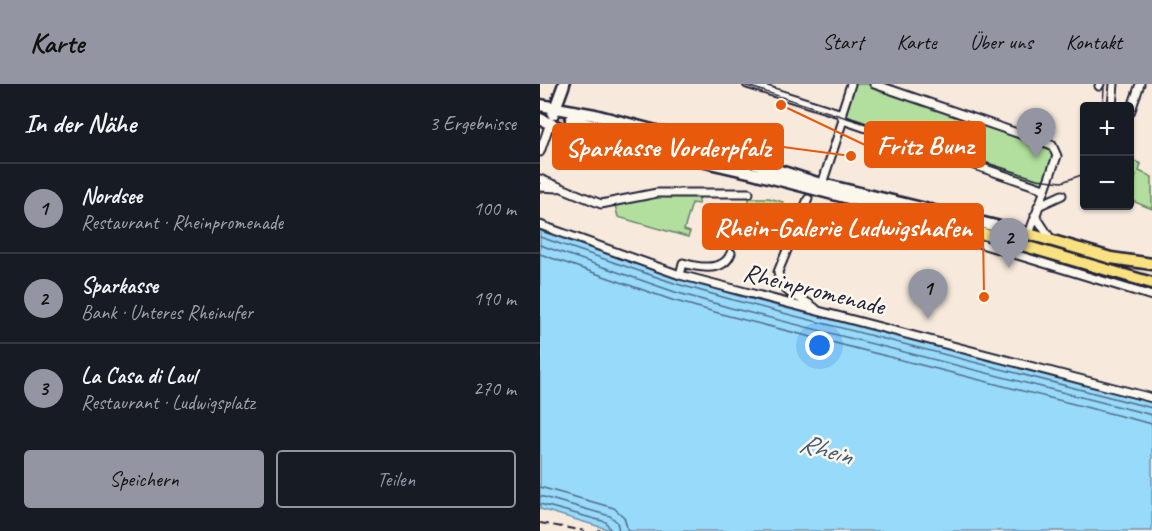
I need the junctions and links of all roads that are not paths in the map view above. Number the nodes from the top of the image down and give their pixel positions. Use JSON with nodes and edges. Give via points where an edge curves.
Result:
{"nodes":[{"id":1,"x":564,"y":84,"type":"edge"},
{"id":2,"x":747,"y":84,"type":"edge"},
{"id":3,"x":851,"y":84,"type":"edge"},
{"id":4,"x":874,"y":84,"type":"edge"},
{"id":5,"x":1114,"y":84,"type":"edge"},
{"id":6,"x":1140,"y":84,"type":"edge"},
{"id":7,"x":1112,"y":102,"type":"edge"},
{"id":8,"x":1134,"y":102,"type":"edge"},
{"id":9,"x":540,"y":105,"type":"edge"},
{"id":10,"x":555,"y":108,"type":"junction"},
{"id":11,"x":843,"y":117,"type":"junction"},
{"id":12,"x":571,"y":120,"type":"tunnel mouth"},
{"id":13,"x":545,"y":121,"type":"edge"},
{"id":14,"x":540,"y":152,"type":"edge"},
{"id":15,"x":754,"y":169,"type":"junction"},
{"id":16,"x":540,"y":179,"type":"edge"},
{"id":17,"x":540,"y":187,"type":"edge"},
{"id":18,"x":557,"y":188,"type":"junction"},
{"id":19,"x":820,"y":188,"type":"junction"},
{"id":20,"x":1044,"y":189,"type":"junction"},
{"id":21,"x":749,"y":193,"type":"dead end"},
{"id":22,"x":1062,"y":195,"type":"dead end"},
{"id":23,"x":808,"y":199,"type":"dead end"},
{"id":24,"x":1038,"y":206,"type":"junction"},
{"id":25,"x":1035,"y":216,"type":"junction"},
{"id":26,"x":540,"y":225,"type":"edge"},
{"id":27,"x":963,"y":228,"type":"junction"},
{"id":28,"x":1029,"y":234,"type":"junction"},
{"id":29,"x":974,"y":238,"type":"dead end"},
{"id":30,"x":1052,"y":241,"type":"junction"},
{"id":31,"x":732,"y":253,"type":"dead end"},
{"id":32,"x":1152,"y":264,"type":"edge"},
{"id":33,"x":680,"y":275,"type":"junction"},
{"id":34,"x":1152,"y":283,"type":"edge"},
{"id":35,"x":1152,"y":296,"type":"edge"},
{"id":36,"x":819,"y":312,"type":"junction"},
{"id":37,"x":1152,"y":398,"type":"edge"}],
"edges":[{"from":1,"to":10,"type":"main road"},
{"from":2,"to":11,"type":"street"},
{"from":3,"to":11,"type":"street"},
{"from":4,"to":20,"type":"street","via":[[1049,142],[1057,156]]},
{"from":5,"to":7,"type":"street"},
{"from":6,"to":8,"type":"street"},
{"from":9,"to":10,"type":"main road"},
{"from":10,"to":13,"type":"main road"},
{"from":10,"to":15,"type":"main road","via":[[656,131]]},
{"from":11,"to":19,"type":"street"},
{"from":11,"to":20,"type":"street"},
{"from":12,"to":15,"type":"main road"},
{"from":13,"to":14,"type":"street"},
{"from":13,"to":15,"type":"main road","via":[[583,134]]},
{"from":15,"to":19,"type":"main road"},
{"from":16,"to":18,"type":"street"},
{"from":17,"to":18,"type":"street"},
{"from":18,"to":21,"type":"street","via":[[601,204],[657,193]]},
{"from":19,"to":27,"type":"main road"},
{"from":19,"to":28,"type":"main road"},
{"from":20,"to":24,"type":"street"},
{"from":22,"to":24,"type":"street"},
{"from":23,"to":36,"type":"street","via":[[778,272],[788,293]]},
{"from":24,"to":25,"type":"street"},
{"from":25,"to":28,"type":"street"},
{"from":25,"to":30,"type":"street"},
{"from":26,"to":33,"type":"street","name":"Rheinpromenade"},
{"from":27,"to":28,"type":"street","via":[[972,225],[1019,237]]},
{"from":27,"to":34,"type":"main road"},
{"from":28,"to":30,"type":"main road"},
{"from":29,"to":35,"type":"street","via":[[978,243]]},
{"from":30,"to":32,"type":"main road","via":[[1111,258]]},
{"from":31,"to":33,"type":"street","via":[[714,267],[683,263]]},
{"from":33,"to":36,"type":"street","name":"Rheinpromenade"},
{"from":36,"to":37,"type":"street","name":"Rheinpromenade"}]}
